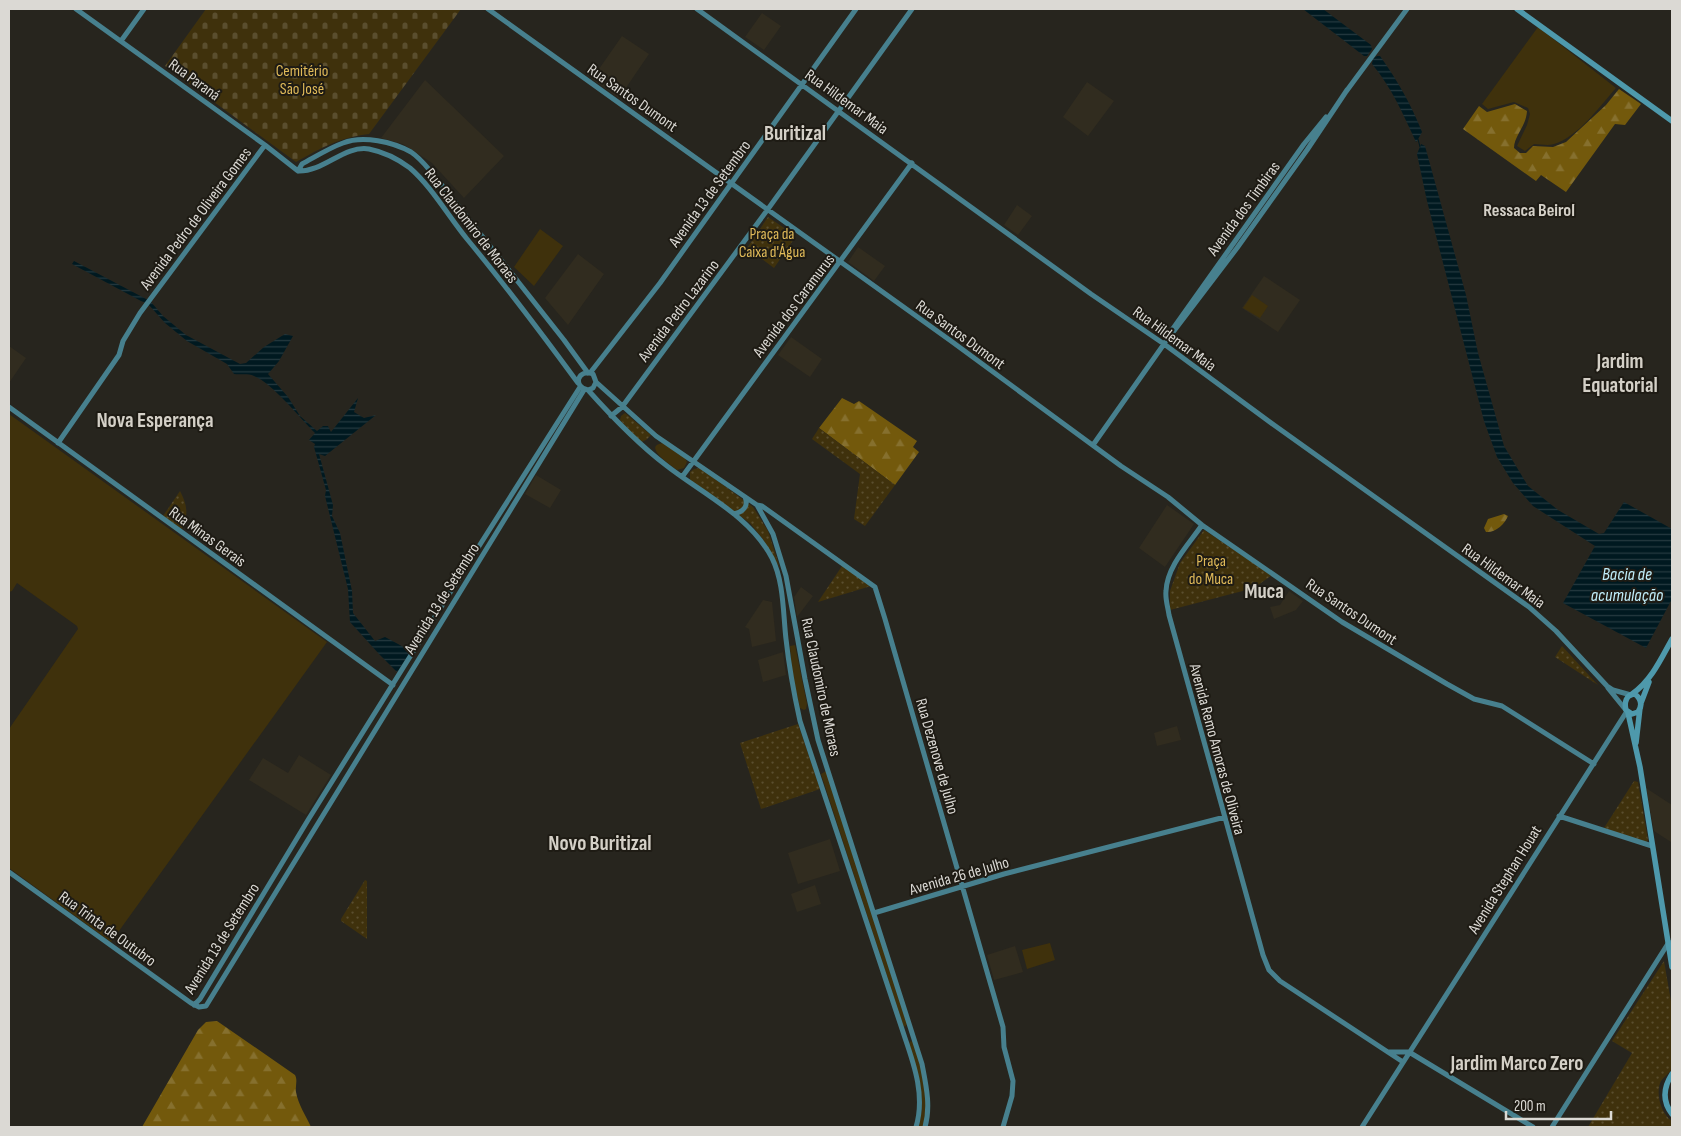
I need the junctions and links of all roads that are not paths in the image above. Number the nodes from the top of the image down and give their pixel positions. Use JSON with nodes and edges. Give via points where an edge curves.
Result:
{"nodes":[{"id":1,"x":76,"y":9,"type":"edge"},
{"id":2,"x":144,"y":9,"type":"edge"},
{"id":3,"x":488,"y":9,"type":"edge"},
{"id":4,"x":697,"y":9,"type":"edge"},
{"id":5,"x":856,"y":9,"type":"edge"},
{"id":6,"x":912,"y":9,"type":"edge"},
{"id":7,"x":1407,"y":9,"type":"edge"},
{"id":8,"x":1518,"y":9,"type":"edge"},
{"id":9,"x":121,"y":41,"type":"junction"},
{"id":10,"x":802,"y":84,"type":"junction"},
{"id":11,"x":838,"y":110,"type":"junction"},
{"id":12,"x":1672,"y":121,"type":"edge"},
{"id":13,"x":373,"y":140,"type":"junction"},
{"id":14,"x":265,"y":144,"type":"junction"},
{"id":15,"x":368,"y":149,"type":"junction"},
{"id":16,"x":912,"y":163,"type":"junction"},
{"id":17,"x":298,"y":171,"type":"junction"},
{"id":18,"x":731,"y":183,"type":"junction"},
{"id":19,"x":768,"y":210,"type":"junction"},
{"id":20,"x":840,"y":262,"type":"junction"},
{"id":21,"x":1164,"y":344,"type":"junction"},
{"id":22,"x":589,"y":373,"type":"junction"},
{"id":23,"x":596,"y":382,"type":"junction"},
{"id":24,"x":583,"y":388,"type":"junction"},
{"id":25,"x":622,"y":406,"type":"junction"},
{"id":26,"x":9,"y":407,"type":"edge"},
{"id":27,"x":611,"y":416,"type":"junction"},
{"id":28,"x":58,"y":443,"type":"junction"},
{"id":29,"x":1093,"y":445,"type":"junction"},
{"id":30,"x":694,"y":461,"type":"junction"},
{"id":31,"x":682,"y":477,"type":"junction"},
{"id":32,"x":745,"y":496,"type":"junction"},
{"id":33,"x":757,"y":504,"type":"junction"},
{"id":34,"x":734,"y":514,"type":"junction"},
{"id":35,"x":1202,"y":525,"type":"junction"},
{"id":36,"x":1672,"y":639,"type":"edge"},
{"id":37,"x":1651,"y":675,"type":"junction"},
{"id":38,"x":393,"y":685,"type":"junction"},
{"id":39,"x":1607,"y":686,"type":"junction"},
{"id":40,"x":1631,"y":694,"type":"junction"},
{"id":41,"x":1640,"y":706,"type":"junction"},
{"id":42,"x":1626,"y":711,"type":"junction"},
{"id":43,"x":359,"y":740,"type":"junction"},
{"id":44,"x":368,"y":743,"type":"junction"},
{"id":45,"x":1636,"y":748,"type":"junction"},
{"id":46,"x":823,"y":755,"type":"junction"},
{"id":47,"x":812,"y":758,"type":"junction"},
{"id":48,"x":1594,"y":764,"type":"junction"},
{"id":49,"x":826,"y":767,"type":"junction"},
{"id":50,"x":817,"y":771,"type":"junction"},
{"id":51,"x":1559,"y":816,"type":"junction"},
{"id":52,"x":1225,"y":817,"type":"junction"},
{"id":53,"x":1652,"y":846,"type":"junction"},
{"id":54,"x":9,"y":872,"type":"edge"},
{"id":55,"x":962,"y":886,"type":"junction"},
{"id":56,"x":874,"y":913,"type":"junction"},
{"id":57,"x":1668,"y":942,"type":"junction"},
{"id":58,"x":1672,"y":967,"type":"edge"},
{"id":59,"x":200,"y":1000,"type":"junction"},
{"id":60,"x":194,"y":1005,"type":"junction"},
{"id":61,"x":204,"y":1006,"type":"junction"},
{"id":62,"x":913,"y":1036,"type":"junction"},
{"id":63,"x":905,"y":1038,"type":"junction"},
{"id":64,"x":1388,"y":1052,"type":"junction"},
{"id":65,"x":1409,"y":1052,"type":"junction"},
{"id":66,"x":1403,"y":1062,"type":"junction"},
{"id":67,"x":1672,"y":1074,"type":"edge"},
{"id":68,"x":1672,"y":1114,"type":"edge"},
{"id":69,"x":916,"y":1127,"type":"edge"},
{"id":70,"x":925,"y":1127,"type":"edge"},
{"id":71,"x":1003,"y":1127,"type":"edge"},
{"id":72,"x":1362,"y":1127,"type":"edge"},
{"id":73,"x":1533,"y":1127,"type":"edge"},
{"id":74,"x":1552,"y":1127,"type":"edge"}],
"edges":[{"from":1,"to":9,"type":"main road","name":"Rua Paraná"},
{"from":2,"to":9,"type":"main road"},
{"from":3,"to":18,"type":"main road","name":"Rua Santos Dumont"},
{"from":4,"to":10,"type":"main road","name":"Rua Hildemar Maia"},
{"from":5,"to":10,"type":"main road","name":"Avenida 13 de Setembro"},
{"from":6,"to":11,"type":"main road","name":"Avenida Pedro Lazarino"},
{"from":7,"to":21,"type":"main road","name":"Avenida dos Timbiras","via":[[1237,248]]},
{"from":8,"to":12,"type":"main road"},
{"from":9,"to":14,"type":"main road","name":"Rua Paraná"},
{"from":10,"to":11,"type":"main road","name":"Rua Hildemar Maia"},
{"from":10,"to":18,"type":"main road","name":"Avenida 13 de Setembro"},
{"from":11,"to":16,"type":"main road","name":"Rua Hildemar Maia"},
{"from":11,"to":19,"type":"main road","name":"Avenida Pedro Lazarino"},
{"from":13,"to":15,"type":"main road"},
{"from":13,"to":17,"type":"main road","name":"Rua Claudomiro de Moraes","via":[[344,142],[302,164]]},
{"from":13,"to":22,"type":"main road","name":"Rua Claudomiro de Moraes","via":[[410,152],[424,164]]},
{"from":14,"to":17,"type":"main road","name":"Rua Paraná"},
{"from":14,"to":28,"type":"main road","name":"Avenida Pedro de Oliveira Gomes","via":[[146,306],[119,355]]},
{"from":15,"to":17,"type":"main road","via":[[351,151],[309,172]]},
{"from":15,"to":24,"type":"main road","name":"Rua Claudomiro de Moraes","via":[[398,160],[415,173]]},
{"from":16,"to":20,"type":"main road","name":"Avenida dos Caramurus"},
{"from":16,"to":21,"type":"main road","name":"Rua Hildemar Maia"},
{"from":18,"to":19,"type":"main road","name":"Rua Santos Dumont"},
{"from":18,"to":22,"type":"main road","name":"Avenida 13 de Setembro","via":[[660,283]]},
{"from":19,"to":20,"type":"main road","name":"Rua Santos Dumont"},
{"from":19,"to":25,"type":"main road","name":"Avenida Pedro Lazarino"},
{"from":20,"to":29,"type":"main road","name":"Rua Santos Dumont"},
{"from":20,"to":30,"type":"main road","name":"Avenida dos Caramurus"},
{"from":21,"to":29,"type":"main road","name":"Avenida dos Timbiras"},
{"from":21,"to":39,"type":"main road","name":"Rua Hildemar Maia","via":[[1529,607]]},
{"from":22,"to":23,"type":"main road"},
{"from":22,"to":24,"type":"main road","via":[[580,377]]},
{"from":23,"to":24,"type":"main road","via":[[594,388]]},
{"from":23,"to":25,"type":"main road","name":"Rua Claudomiro de Moraes"},
{"from":24,"to":27,"type":"main road","name":"Rua Claudomiro de Moraes"},
{"from":24,"to":38,"type":"main road","name":"Avenida 13 de Setembro"},
{"from":24,"to":44,"type":"main road","name":"Avenida 13 de Setembro"},
{"from":25,"to":27,"type":"main road","name":"Avenida Pedro Lazarino"},
{"from":25,"to":30,"type":"main road","name":"Rua Claudomiro de Moraes","via":[[656,436]]},
{"from":26,"to":28,"type":"main road","name":"Rua Minas Gerais"},
{"from":27,"to":31,"type":"main road","name":"Rua Claudomiro de Moraes","via":[[638,443]]},
{"from":28,"to":38,"type":"main road","name":"Rua Minas Gerais"},
{"from":29,"to":35,"type":"main road","name":"Rua Santos Dumont"},
{"from":30,"to":31,"type":"main road","name":"Avenida dos Caramurus"},
{"from":30,"to":32,"type":"main road","name":"Rua Claudomiro de Moraes"},
{"from":31,"to":34,"type":"main road","name":"Rua Claudomiro de Moraes"},
{"from":32,"to":33,"type":"main road","name":"Rua Claudomiro de Moraes"},
{"from":32,"to":34,"type":"main road","via":[[745,508]]},
{"from":33,"to":46,"type":"main road","name":"Rua Claudomiro de Moraes","via":[[773,534],[786,576],[809,701]]},
{"from":33,"to":55,"type":"main road","name":"Rua Dezenove de Julho","via":[[874,586]]},
{"from":34,"to":47,"type":"main road","name":"Rua Claudomiro de Moraes","via":[[755,532],[776,568],[791,679]]},
{"from":35,"to":48,"type":"main road","name":"Rua Santos Dumont","via":[[1342,622],[1474,698],[1500,705]]},
{"from":35,"to":52,"type":"main road","name":"Avenida Remo Amoras de Oliveira","via":[[1174,566],[1166,592],[1177,649]]},
{"from":36,"to":37,"type":"main road"},
{"from":37,"to":40,"type":"main road","via":[[1642,687]]},
{"from":37,"to":41,"type":"main road"},
{"from":38,"to":43,"type":"main road","name":"Avenida 13 de Setembro"},
{"from":39,"to":40,"type":"main road","name":"Rua Hildemar Maia"},
{"from":39,"to":42,"type":"main road"},
{"from":40,"to":41,"type":"main road","via":[[1638,696]]},
{"from":40,"to":42,"type":"main road","via":[[1626,700]]},
{"from":41,"to":42,"type":"main road","via":[[1636,713]]},
{"from":41,"to":45,"type":"main road"},
{"from":42,"to":45,"type":"main road"},
{"from":42,"to":48,"type":"main road","name":"Avenida Stephan Houat"},
{"from":43,"to":44,"type":"main road","via":[[362,744]]},
{"from":43,"to":59,"type":"main road","name":"Avenida 13 de Setembro"},
{"from":44,"to":61,"type":"main road","name":"Avenida 13 de Setembro"},
{"from":45,"to":53,"type":"main road"},
{"from":46,"to":47,"type":"main road"},
{"from":46,"to":49,"type":"main road","name":"Rua Claudomiro de Moraes"},
{"from":47,"to":50,"type":"main road","name":"Rua Claudomiro de Moraes"},
{"from":48,"to":51,"type":"main road","name":"Avenida Stephan Houat"},
{"from":49,"to":50,"type":"main road"},
{"from":49,"to":56,"type":"main road","name":"Rua Claudomiro de Moraes"},
{"from":50,"to":63,"type":"main road","name":"Rua Claudomiro de Moraes"},
{"from":51,"to":53,"type":"main road"},
{"from":51,"to":65,"type":"main road","name":"Avenida Stephan Houat"},
{"from":52,"to":55,"type":"main road","name":"Avenida 26 de Julho"},
{"from":52,"to":64,"type":"main road","name":"Avenida Remo Amoras de Oliveira","via":[[1269,970],[1280,981]]},
{"from":53,"to":57,"type":"main road"},
{"from":54,"to":60,"type":"main road","name":"Rua Trinta de Outubro"},
{"from":55,"to":56,"type":"main road","name":"Avenida 26 de Julho"},
{"from":55,"to":71,"type":"main road","name":"Rua Dezenove de Julho","via":[[1003,1028],[1011,1072],[1012,1096]]},
{"from":56,"to":62,"type":"main road","name":"Rua Claudomiro de Moraes"},
{"from":57,"to":58,"type":"main road"},
{"from":57,"to":74,"type":"main road"},
{"from":59,"to":60,"type":"main road","name":"Avenida 13 de Setembro"},
{"from":59,"to":61,"type":"main road"},
{"from":60,"to":61,"type":"main road","name":"Avenida 13 de Setembro"},
{"from":62,"to":63,"type":"main road"},
{"from":62,"to":70,"type":"main road","name":"Rua Claudomiro de Moraes","via":[[928,1096]]},
{"from":63,"to":69,"type":"main road","name":"Rua Claudomiro de Moraes","via":[[920,1096]]},
{"from":64,"to":65,"type":"main road"},
{"from":64,"to":66,"type":"main road"},
{"from":65,"to":66,"type":"main road","name":"Avenida Stephan Houat"},
{"from":65,"to":73,"type":"main road"},
{"from":66,"to":72,"type":"main road","name":"Avenida Stephan Houat"},
{"from":67,"to":68,"type":"main road","via":[[1664,1095]]}]}
